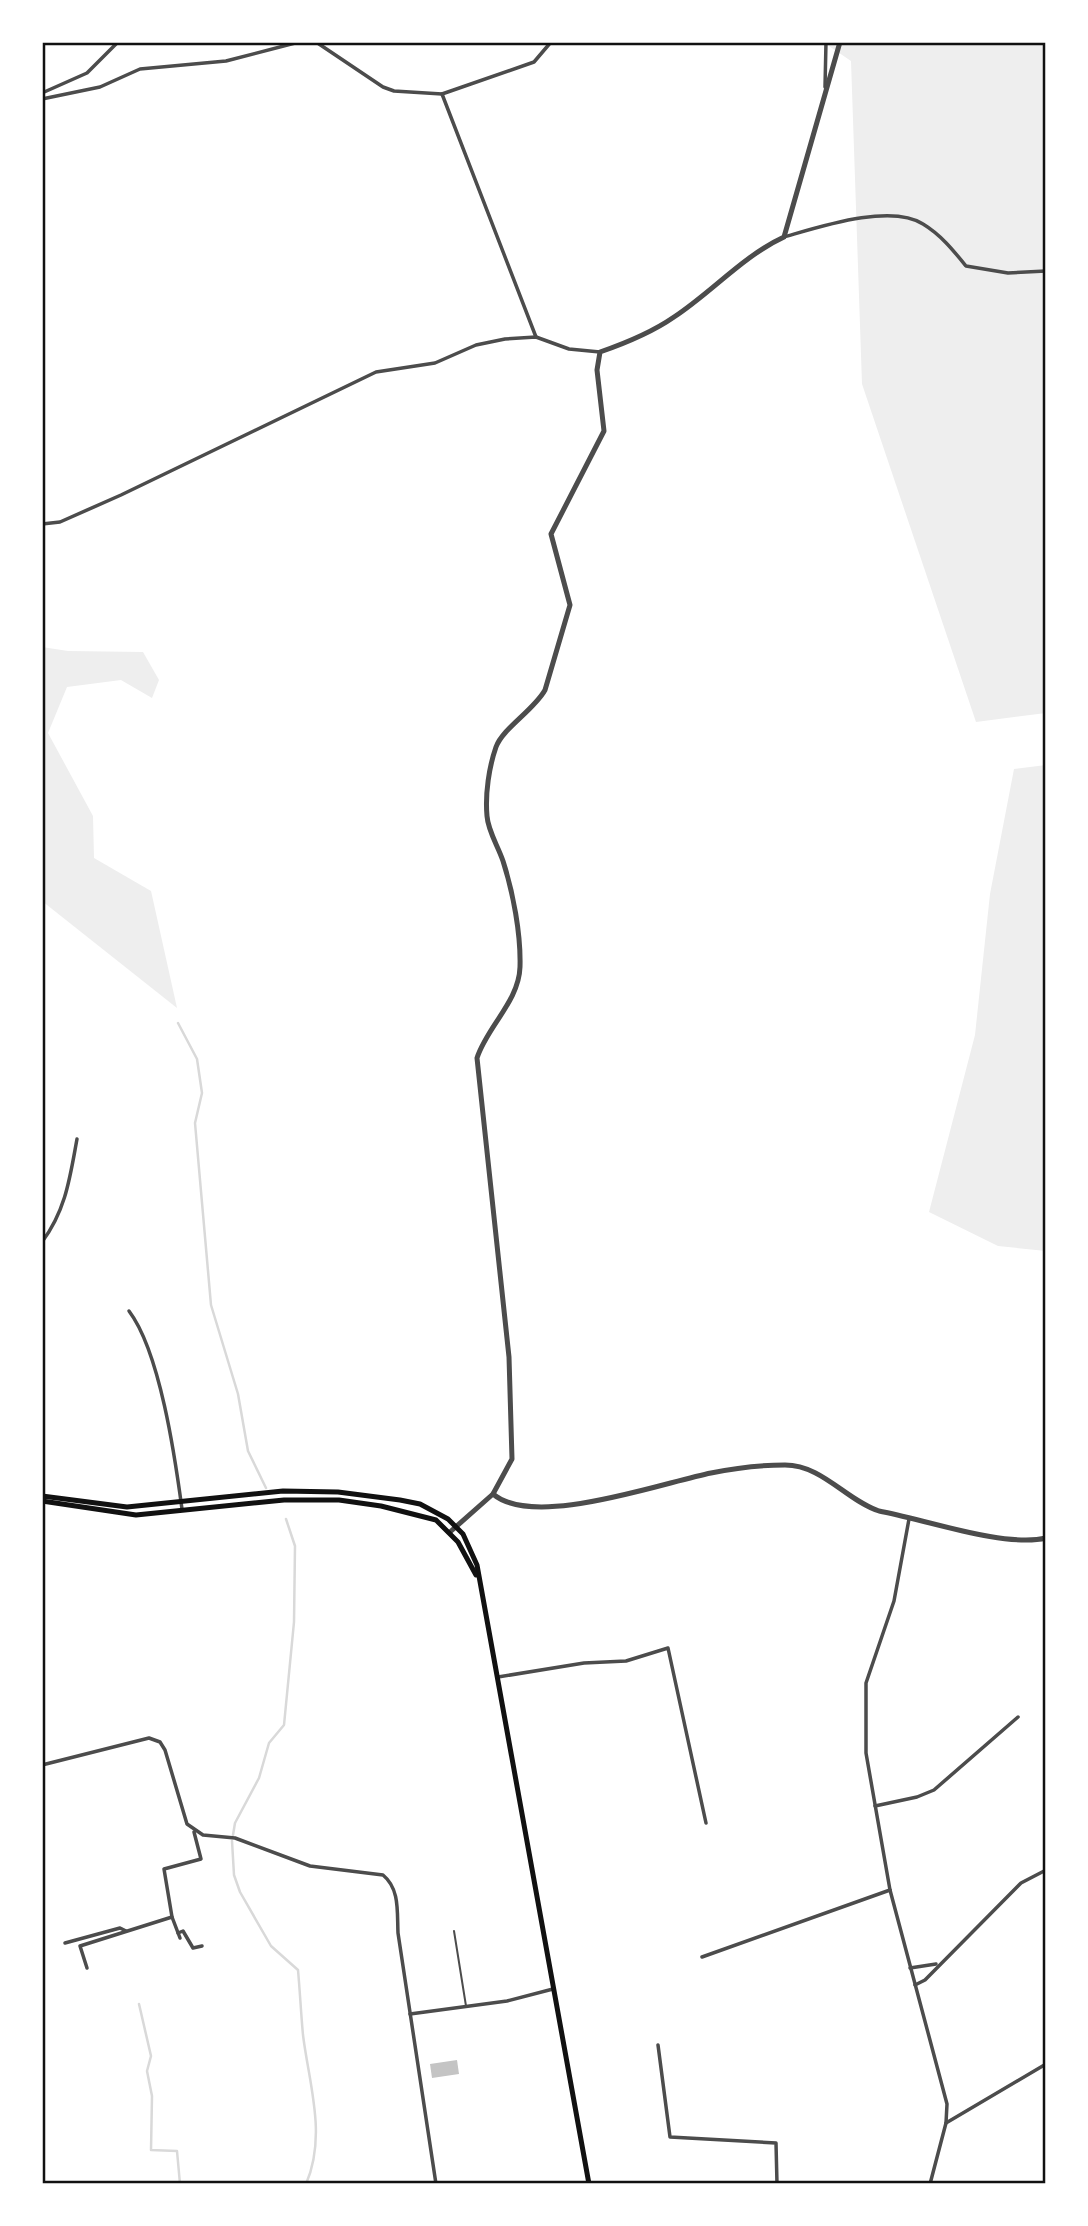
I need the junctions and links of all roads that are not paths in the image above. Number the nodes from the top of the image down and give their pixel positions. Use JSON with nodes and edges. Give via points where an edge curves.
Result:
{"nodes":[{"id":1,"x":118,"y":42,"type":"edge"},
{"id":2,"x":299,"y":42,"type":"edge"},
{"id":3,"x":316,"y":42,"type":"edge"},
{"id":4,"x":551,"y":42,"type":"edge"},
{"id":5,"x":826,"y":42,"type":"edge"},
{"id":6,"x":840,"y":42,"type":"edge"},
{"id":7,"x":825,"y":87,"type":"junction"},
{"id":8,"x":42,"y":93,"type":"edge"},
{"id":9,"x":442,"y":94,"type":"junction"},
{"id":10,"x":42,"y":99,"type":"edge"},
{"id":11,"x":784,"y":237,"type":"junction"},
{"id":12,"x":1046,"y":271,"type":"edge"},
{"id":13,"x":536,"y":337,"type":"junction"},
{"id":14,"x":600,"y":352,"type":"junction"},
{"id":15,"x":42,"y":524,"type":"edge"},
{"id":16,"x":77,"y":1139,"type":"dead end"},
{"id":17,"x":42,"y":1242,"type":"edge"},
{"id":18,"x":129,"y":1311,"type":"dead end"},
{"id":19,"x":494,"y":1494,"type":"junction"},
{"id":20,"x":42,"y":1499,"type":"edge"},
{"id":21,"x":182,"y":1504,"type":"junction"},
{"id":22,"x":183,"y":1511,"type":"junction"},
{"id":23,"x":909,"y":1517,"type":"junction"},
{"id":24,"x":456,"y":1527,"type":"junction"},
{"id":25,"x":450,"y":1532,"type":"junction"},
{"id":26,"x":1046,"y":1538,"type":"edge"},
{"id":27,"x":481,"y":1588,"type":"junction"},
{"id":28,"x":498,"y":1676,"type":"junction"},
{"id":29,"x":1018,"y":1717,"type":"dead end"},
{"id":30,"x":42,"y":1765,"type":"edge"},
{"id":31,"x":874,"y":1806,"type":"junction"},
{"id":32,"x":706,"y":1823,"type":"dead end"},
{"id":33,"x":194,"y":1831,"type":"junction"},
{"id":34,"x":1046,"y":1870,"type":"edge"},
{"id":35,"x":890,"y":1890,"type":"junction"},
{"id":36,"x":172,"y":1917,"type":"junction"},
{"id":37,"x":126,"y":1931,"type":"junction"},
{"id":38,"x":454,"y":1931,"type":"dead end"},
{"id":39,"x":178,"y":1933,"type":"junction"},
{"id":40,"x":180,"y":1938,"type":"dead end"},
{"id":41,"x":65,"y":1943,"type":"dead end"},
{"id":42,"x":202,"y":1946,"type":"dead end"},
{"id":43,"x":702,"y":1957,"type":"dead end"},
{"id":44,"x":937,"y":1964,"type":"junction"},
{"id":45,"x":87,"y":1968,"type":"dead end"},
{"id":46,"x":910,"y":1968,"type":"junction"},
{"id":47,"x":915,"y":1984,"type":"junction"},
{"id":48,"x":555,"y":1989,"type":"junction"},
{"id":49,"x":467,"y":2007,"type":"junction"},
{"id":50,"x":410,"y":2014,"type":"junction"},
{"id":51,"x":658,"y":2045,"type":"dead end"},
{"id":52,"x":1046,"y":2064,"type":"edge"},
{"id":53,"x":946,"y":2123,"type":"junction"},
{"id":54,"x":436,"y":2184,"type":"edge"},
{"id":55,"x":589,"y":2184,"type":"edge"},
{"id":56,"x":777,"y":2184,"type":"edge"},
{"id":57,"x":930,"y":2184,"type":"edge"}],
"edges":[{"from":1,"to":8,"type":"street","via":[[88,74]]},
{"from":2,"to":10,"type":"street","via":[[226,61],[140,69],[100,87]]},
{"from":3,"to":9,"type":"street","via":[[383,87]]},
{"from":4,"to":9,"type":"street","via":[[534,62]]},
{"from":5,"to":7,"type":"street"},
{"from":6,"to":7,"type":"street"},
{"from":7,"to":11,"type":"street"},
{"from":9,"to":13,"type":"street"},
{"from":11,"to":12,"type":"street","via":[[860,219],[898,216],[921,222],[966,266],[1007,273]]},
{"from":11,"to":14,"type":"street","via":[[673,318],[630,342]]},
{"from":13,"to":14,"type":"street","via":[[569,349]]},
{"from":13,"to":15,"type":"street","via":[[476,345],[435,363],[376,372],[121,495],[60,522]]},
{"from":14,"to":19,"type":"street","via":[[597,370],[604,431],[551,534],[570,605],[545,690],[497,744],[488,781],[486,818],[504,863],[520,969],[514,992],[483,1040],[477,1058],[503,1283],[513,1431],[512,1459]]},
{"from":16,"to":17,"type":"street","via":[[59,1219]]},
{"from":18,"to":21,"type":"street","via":[[147,1343]]},
{"from":19,"to":23,"type":"street","via":[[521,1507],[570,1505],[708,1473],[789,1465],[820,1475],[864,1506]]},
{"from":19,"to":24,"type":"street"},
{"from":20,"to":21,"type":"main road","via":[[127,1507]]},
{"from":20,"to":22,"type":"main road","via":[[127,1515]]},
{"from":21,"to":22,"type":"street"},
{"from":21,"to":24,"type":"main road","via":[[283,1491],[338,1492],[419,1504]]},
{"from":22,"to":25,"type":"main road","via":[[284,1500],[339,1500],[425,1514]]},
{"from":23,"to":26,"type":"street","via":[[1022,1540]]},
{"from":23,"to":31,"type":"street","via":[[894,1601],[866,1684],[866,1753]]},
{"from":24,"to":25,"type":"street"},
{"from":24,"to":27,"type":"main road","via":[[472,1551]]},
{"from":25,"to":27,"type":"main road"},
{"from":27,"to":28,"type":"main road"},
{"from":28,"to":32,"type":"street","via":[[626,1661],[668,1648]]},
{"from":28,"to":48,"type":"main road"},
{"from":29,"to":31,"type":"street","via":[[934,1790]]},
{"from":30,"to":33,"type":"street","via":[[149,1738],[160,1742],[187,1824]]},
{"from":31,"to":35,"type":"street"},
{"from":33,"to":36,"type":"street","via":[[201,1859],[164,1869]]},
{"from":33,"to":50,"type":"street","via":[[236,1838],[310,1866],[383,1874],[396,1895]]},
{"from":34,"to":44,"type":"street","via":[[1021,1883]]},
{"from":35,"to":43,"type":"street"},
{"from":35,"to":46,"type":"street"},
{"from":36,"to":37,"type":"street"},
{"from":36,"to":39,"type":"street"},
{"from":37,"to":41,"type":"street","via":[[120,1927]]},
{"from":37,"to":45,"type":"street","via":[[80,1946]]},
{"from":38,"to":49,"type":"lane"},
{"from":39,"to":40,"type":"street"},
{"from":39,"to":42,"type":"street","via":[[183,1931],[193,1948]]},
{"from":44,"to":46,"type":"street"},
{"from":44,"to":47,"type":"street","via":[[925,1980]]},
{"from":46,"to":47,"type":"street"},
{"from":47,"to":53,"type":"street","via":[[944,2087]]},
{"from":48,"to":49,"type":"street"},
{"from":48,"to":55,"type":"main road"},
{"from":49,"to":50,"type":"street"},
{"from":50,"to":54,"type":"street"},
{"from":51,"to":56,"type":"street","via":[[670,2137],[776,2143]]},
{"from":52,"to":53,"type":"street"},
{"from":53,"to":57,"type":"street"}]}
